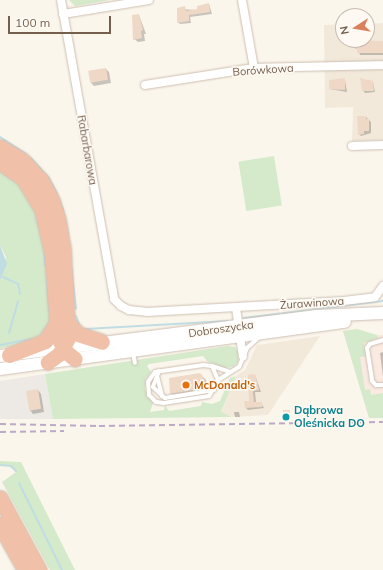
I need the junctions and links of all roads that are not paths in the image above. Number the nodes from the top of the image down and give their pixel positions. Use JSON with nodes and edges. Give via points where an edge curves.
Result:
{"nodes":[{"id":1,"x":60,"y":0,"type":"edge"},
{"id":2,"x":149,"y":0,"type":"edge"},
{"id":3,"x":242,"y":0,"type":"edge"},
{"id":4,"x":63,"y":14,"type":"junction"},
{"id":5,"x":383,"y":65,"type":"edge"},
{"id":6,"x":254,"y":68,"type":"junction"},
{"id":7,"x":145,"y":85,"type":"dead end"},
{"id":8,"x":383,"y":145,"type":"edge"},
{"id":9,"x":352,"y":146,"type":"dead end"},
{"id":10,"x":0,"y":147,"type":"edge"},
{"id":11,"x":0,"y":162,"type":"edge"},
{"id":12,"x":383,"y":287,"type":"edge"},
{"id":13,"x":114,"y":299,"type":"joint"},
{"id":14,"x":236,"y":308,"type":"junction"},
{"id":15,"x":381,"y":314,"type":"edge"},
{"id":16,"x":62,"y":323,"type":"junction"},
{"id":17,"x":333,"y":323,"type":"junction"},
{"id":18,"x":240,"y":331,"type":"junction"},
{"id":19,"x":383,"y":340,"type":"edge"},
{"id":20,"x":102,"y":342,"type":"junction"},
{"id":21,"x":63,"y":348,"type":"junction"},
{"id":22,"x":133,"y":351,"type":"junction"},
{"id":23,"x":5,"y":355,"type":"edge"},
{"id":24,"x":243,"y":357,"type":"junction"},
{"id":25,"x":76,"y":359,"type":"junction"},
{"id":26,"x":48,"y":362,"type":"junction"},
{"id":27,"x":135,"y":363,"type":"dead end"},
{"id":28,"x":212,"y":366,"type":"junction"},
{"id":29,"x":0,"y":369,"type":"edge"},
{"id":30,"x":159,"y":371,"type":"junction"},
{"id":31,"x":230,"y":373,"type":"junction"},
{"id":32,"x":218,"y":380,"type":"junction"},
{"id":33,"x":383,"y":385,"type":"edge"},
{"id":34,"x":215,"y":390,"type":"junction"},
{"id":35,"x":0,"y":498,"type":"edge"},
{"id":36,"x":0,"y":525,"type":"edge"},
{"id":37,"x":0,"y":535,"type":"edge"},
{"id":38,"x":15,"y":570,"type":"edge"},
{"id":39,"x":25,"y":570,"type":"edge"},
{"id":40,"x":41,"y":570,"type":"edge"}],
"edges":[{"from":1,"to":4,"type":"street","name":"Rabarbarowa"},
{"from":2,"to":4,"type":"street"},
{"from":3,"to":6,"type":"street"},
{"from":4,"to":13,"type":"street","name":"Rabarbarowa"},
{"from":5,"to":6,"type":"street","name":"Borówkowa"},
{"from":6,"to":7,"type":"street","name":"Borówkowa"},
{"from":8,"to":9,"type":"street"},
{"from":10,"to":16,"type":"highway","via":[[32,170],[52,201],[63,247]]},
{"from":11,"to":16,"type":"highway","via":[[23,178],[42,210],[52,254]]},
{"from":12,"to":14,"type":"street","name":"Żurawinowa","via":[[379,295],[372,298]]},
{"from":13,"to":14,"type":"street","name":"Żurawinowa","via":[[130,310],[147,312]]},
{"from":14,"to":18,"type":"street"},
{"from":15,"to":17,"type":"main road","name":"Dobroszycka"},
{"from":15,"to":18,"type":"main road","name":"Dobroszycka","via":[[316,316]]},
{"from":16,"to":20,"type":"highway","via":[[78,334]]},
{"from":16,"to":21,"type":"highway","via":[[58,338]]},
{"from":16,"to":23,"type":"highway","via":[[45,341]]},
{"from":17,"to":18,"type":"main road","name":"Dobroszycka"},
{"from":17,"to":24,"type":"lane","name":"Dobroszycka","via":[[313,330],[259,337],[251,343]]},
{"from":18,"to":20,"type":"main road","name":"Dobroszycka"},
{"from":18,"to":22,"type":"main road","name":"Dobroszycka"},
{"from":18,"to":24,"type":"street","name":"Dobroszycka"},
{"from":19,"to":33,"type":"lane","via":[[370,344],[367,348],[372,381],[376,385]]},
{"from":20,"to":21,"type":"main road","name":"Dobroszycka"},
{"from":21,"to":23,"type":"main road","name":"Dobroszycka"},
{"from":21,"to":25,"type":"highway"},
{"from":21,"to":26,"type":"highway"},
{"from":22,"to":25,"type":"main road","name":"Dobroszycka"},
{"from":22,"to":27,"type":"lane"},
{"from":24,"to":31,"type":"lane","name":"Dobroszycka","via":[[239,367]]},
{"from":25,"to":26,"type":"main road","name":"Dobroszycka"},
{"from":26,"to":29,"type":"main road","name":"Dobroszycka"},
{"from":28,"to":30,"type":"lane"},
{"from":28,"to":31,"type":"lane"},
{"from":28,"to":32,"type":"lane"},
{"from":30,"to":34,"type":"lane","via":[[153,388],[162,396],[170,398]]},
{"from":30,"to":34,"type":"lane","via":[[150,376],[147,388],[151,399],[159,403],[207,397]]},
{"from":31,"to":32,"type":"lane","name":"Dobroszycka"},
{"from":32,"to":34,"type":"lane"},
{"from":35,"to":40,"type":"highway"},
{"from":36,"to":39,"type":"highway"},
{"from":37,"to":38,"type":"highway"}]}
